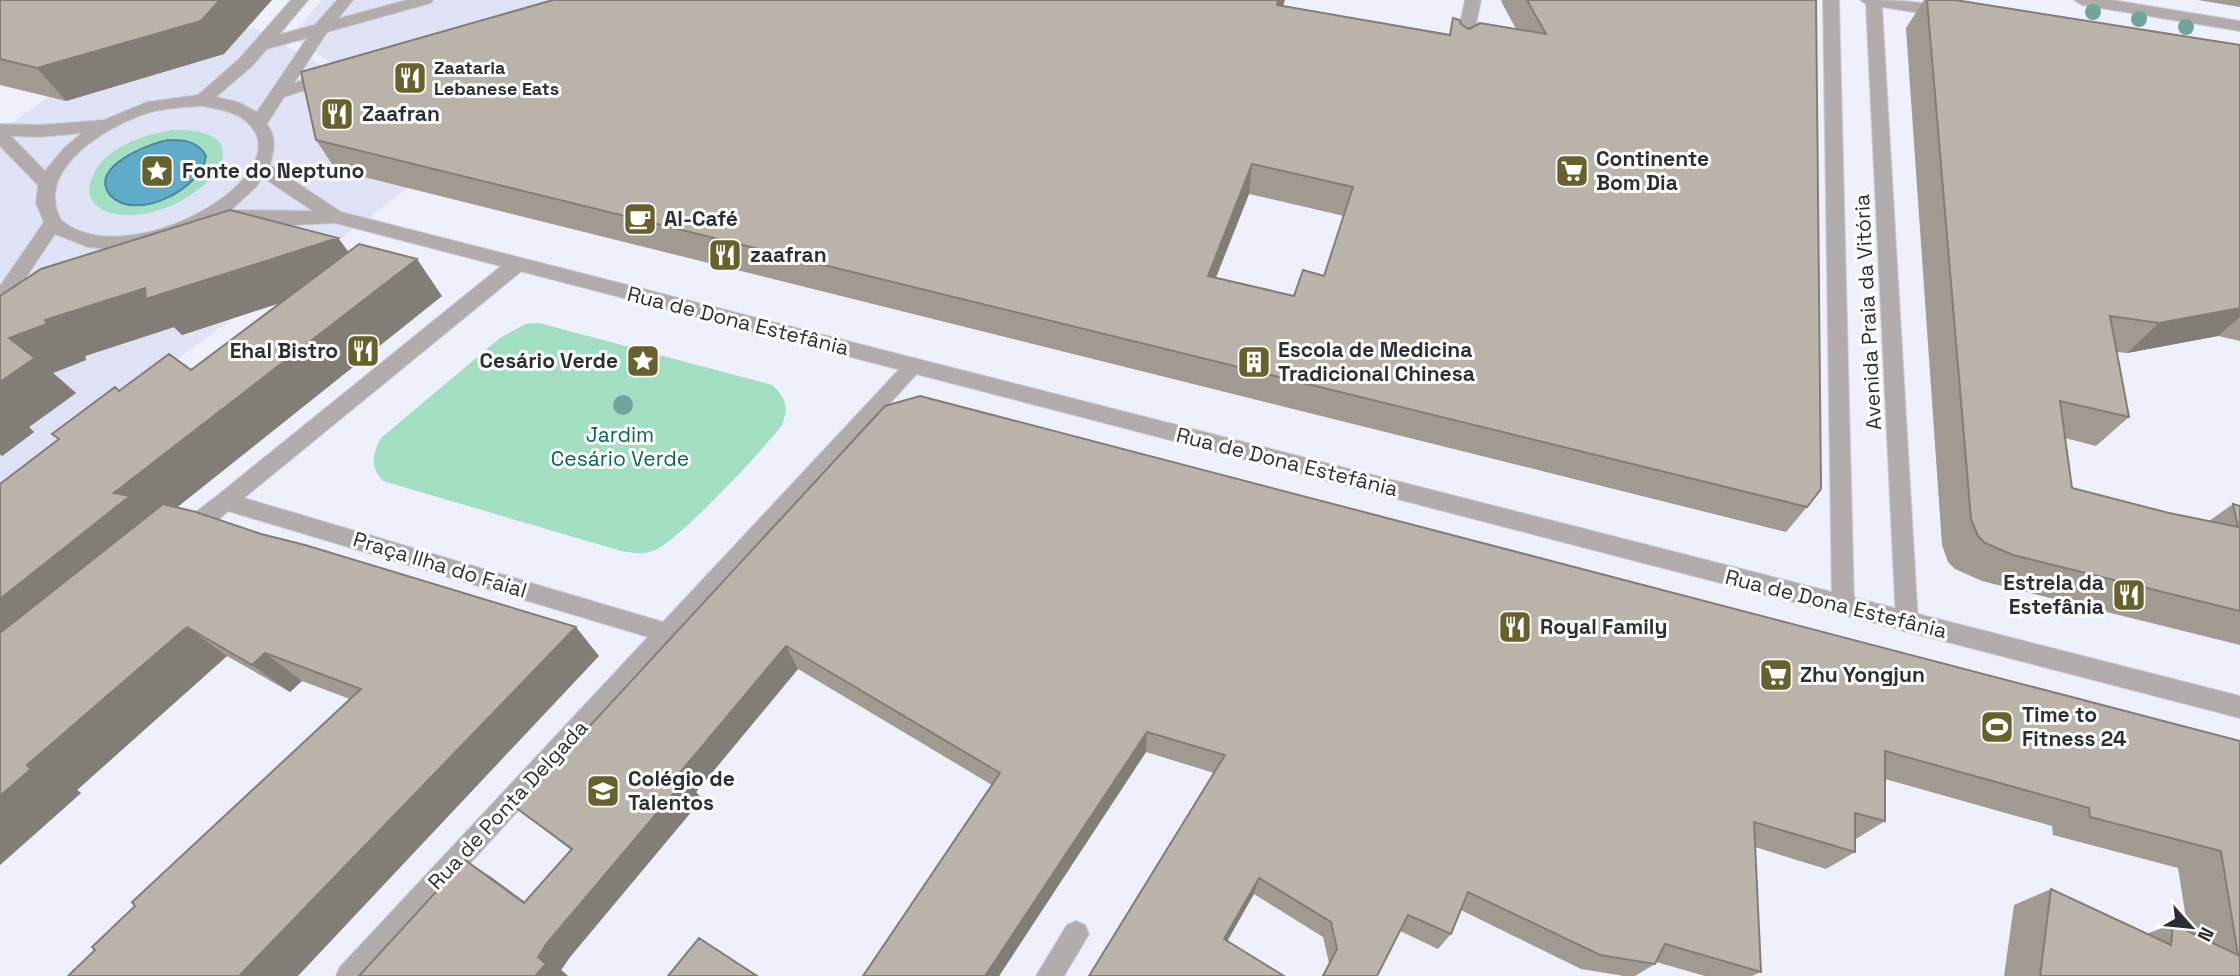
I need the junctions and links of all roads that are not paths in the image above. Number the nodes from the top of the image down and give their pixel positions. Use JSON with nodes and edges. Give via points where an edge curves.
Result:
{"nodes":[{"id":1,"x":300,"y":0,"type":"edge"},
{"id":2,"x":345,"y":0,"type":"edge"},
{"id":3,"x":425,"y":0,"type":"edge"},
{"id":4,"x":1474,"y":0,"type":"edge"},
{"id":5,"x":1831,"y":0,"type":"edge"},
{"id":6,"x":1872,"y":0,"type":"edge"},
{"id":7,"x":2082,"y":0,"type":"edge"},
{"id":8,"x":1962,"y":15,"type":"edge"},
{"id":9,"x":2240,"y":26,"type":"edge"},
{"id":10,"x":320,"y":30,"type":"junction"},
{"id":11,"x":261,"y":45,"type":"junction"},
{"id":12,"x":1462,"y":52,"type":"edge"},
{"id":13,"x":342,"y":72,"type":"edge"},
{"id":14,"x":280,"y":93,"type":"junction"},
{"id":15,"x":202,"y":100,"type":"junction"},
{"id":16,"x":260,"y":121,"type":"junction"},
{"id":17,"x":107,"y":124,"type":"junction"},
{"id":18,"x":0,"y":132,"type":"edge"},
{"id":19,"x":260,"y":167,"type":"junction"},
{"id":20,"x":47,"y":184,"type":"junction"},
{"id":21,"x":210,"y":216,"type":"junction"},
{"id":22,"x":335,"y":217,"type":"junction"},
{"id":23,"x":52,"y":223,"type":"junction"},
{"id":24,"x":138,"y":241,"type":"junction"},
{"id":25,"x":93,"y":261,"type":"edge"},
{"id":26,"x":517,"y":264,"type":"junction"},
{"id":27,"x":29,"y":294,"type":"edge"},
{"id":28,"x":0,"y":301,"type":"edge"},
{"id":29,"x":0,"y":312,"type":"edge"},
{"id":30,"x":914,"y":366,"type":"junction"},
{"id":31,"x":225,"y":501,"type":"junction"},
{"id":32,"x":171,"y":544,"type":"edge"},
{"id":33,"x":1843,"y":604,"type":"junction"},
{"id":34,"x":1907,"y":622,"type":"junction"},
{"id":35,"x":667,"y":633,"type":"junction"},
{"id":36,"x":2240,"y":707,"type":"edge"},
{"id":37,"x":1076,"y":934,"type":"dead end"},
{"id":38,"x":349,"y":976,"type":"edge"},
{"id":39,"x":1049,"y":976,"type":"edge"}],
"edges":[{"from":1,"to":11,"type":"street"},
{"from":2,"to":10,"type":"street"},
{"from":3,"to":10,"type":"street"},
{"from":4,"to":12,"type":"street"},
{"from":5,"to":33,"type":"street","name":"Avenida Praia da Vitória"},
{"from":6,"to":8,"type":"street"},
{"from":6,"to":34,"type":"street","name":"Avenida Praia da Vitória"},
{"from":7,"to":9,"type":"street"},
{"from":10,"to":11,"type":"street"},
{"from":10,"to":14,"type":"street"},
{"from":11,"to":15,"type":"street"},
{"from":13,"to":14,"type":"street"},
{"from":14,"to":16,"type":"street"},
{"from":15,"to":16,"type":"street","via":[[227,102]]},
{"from":15,"to":17,"type":"street","via":[[149,107]]},
{"from":16,"to":19,"type":"street","via":[[267,144]]},
{"from":17,"to":18,"type":"street"},
{"from":17,"to":20,"type":"street","via":[[59,162]]},
{"from":18,"to":20,"type":"street"},
{"from":19,"to":21,"type":"street","via":[[246,187]]},
{"from":19,"to":22,"type":"street","name":"Rua de Dona Estefânia"},
{"from":20,"to":23,"type":"street","via":[[44,205]]},
{"from":21,"to":22,"type":"street","name":"Rua de Dona Estefânia"},
{"from":21,"to":24,"type":"street"},
{"from":22,"to":26,"type":"street","name":"Rua de Dona Estefânia"},
{"from":23,"to":24,"type":"street","via":[[73,236],[102,243]]},
{"from":23,"to":28,"type":"street"},
{"from":24,"to":25,"type":"street"},
{"from":26,"to":30,"type":"street","name":"Rua de Dona Estefânia"},
{"from":26,"to":31,"type":"street"},
{"from":27,"to":29,"type":"street"},
{"from":30,"to":33,"type":"street","name":"Rua de Dona Estefânia"},
{"from":30,"to":35,"type":"street"},
{"from":31,"to":32,"type":"street"},
{"from":31,"to":35,"type":"street","name":"Praça Ilha do Faial"},
{"from":33,"to":34,"type":"street","name":"Rua de Dona Estefânia"},
{"from":34,"to":36,"type":"street","name":"Rua de Dona Estefânia"},
{"from":35,"to":38,"type":"street","name":"Rua de Ponta Delgada"},
{"from":37,"to":39,"type":"street"}]}
